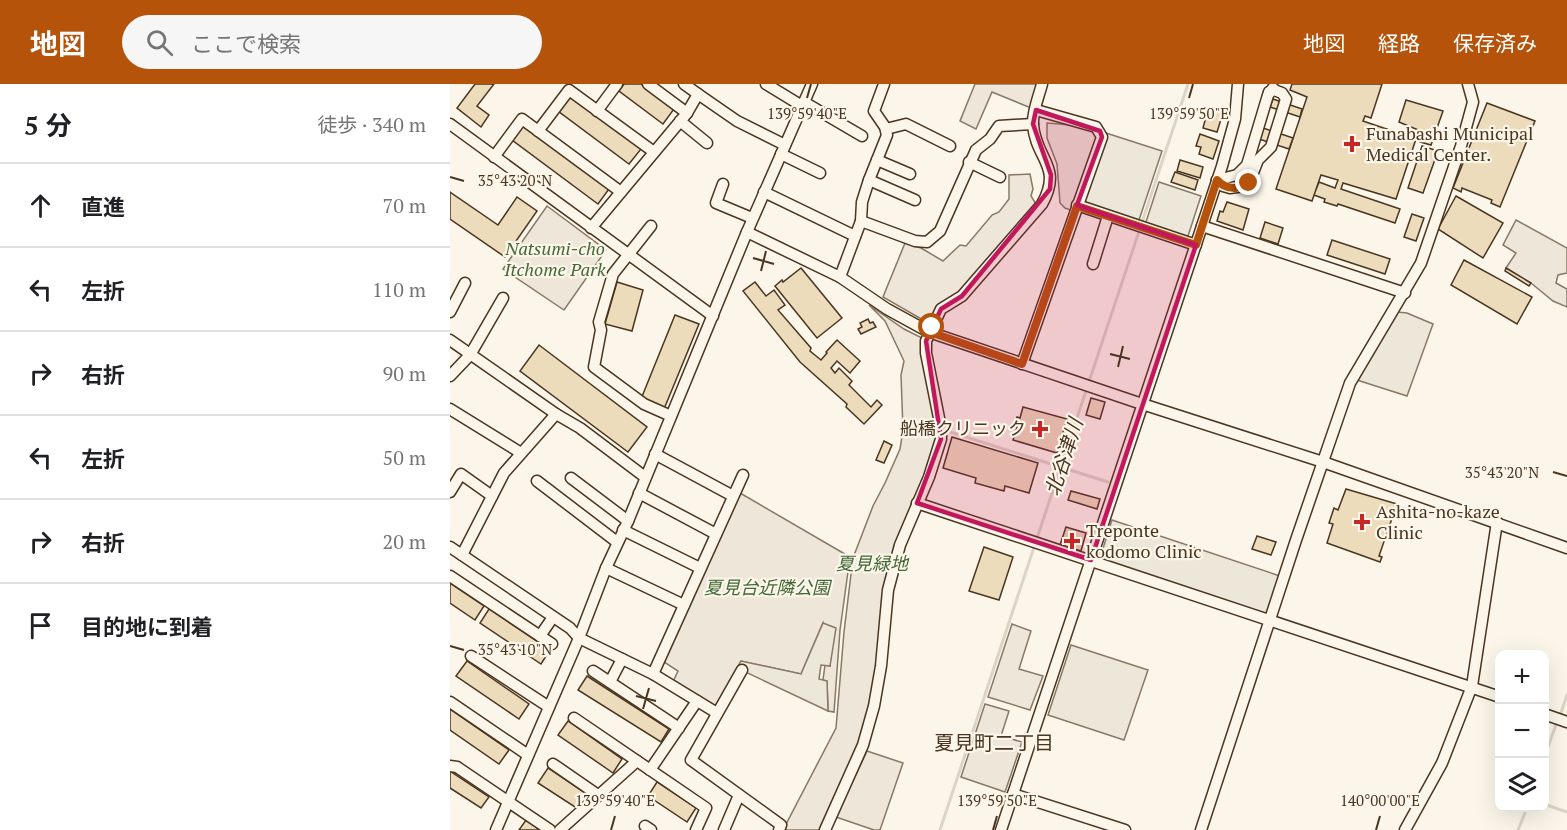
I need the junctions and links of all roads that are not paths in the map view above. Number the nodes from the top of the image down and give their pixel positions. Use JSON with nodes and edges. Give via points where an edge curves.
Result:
{"nodes":[{"id":1,"x":617,"y":84,"type":"edge"},
{"id":2,"x":648,"y":84,"type":"edge"},
{"id":3,"x":684,"y":84,"type":"edge"},
{"id":4,"x":766,"y":84,"type":"edge"},
{"id":5,"x":812,"y":84,"type":"edge"},
{"id":6,"x":1042,"y":84,"type":"edge"},
{"id":7,"x":1238,"y":84,"type":"edge"},
{"id":8,"x":1468,"y":84,"type":"edge"},
{"id":9,"x":883,"y":86,"type":"edge"},
{"id":10,"x":1273,"y":88,"type":"edge"},
{"id":11,"x":698,"y":94,"type":"junction"},
{"id":12,"x":803,"y":104,"type":"junction"},
{"id":13,"x":1036,"y":110,"type":"junction"},
{"id":14,"x":597,"y":111,"type":"junction"},
{"id":15,"x":683,"y":117,"type":"junction"},
{"id":16,"x":450,"y":124,"type":"edge"},
{"id":17,"x":1033,"y":124,"type":"junction"},
{"id":18,"x":886,"y":129,"type":"junction"},
{"id":19,"x":538,"y":131,"type":"junction"},
{"id":20,"x":862,"y":136,"type":"dead end"},
{"id":21,"x":706,"y":143,"type":"dead end"},
{"id":22,"x":950,"y":146,"type":"dead end"},
{"id":23,"x":783,"y":150,"type":"junction"},
{"id":24,"x":654,"y":152,"type":"junction"},
{"id":25,"x":494,"y":157,"type":"junction"},
{"id":26,"x":877,"y":160,"type":"junction"},
{"id":27,"x":969,"y":162,"type":"junction"},
{"id":28,"x":820,"y":173,"type":"dead end"},
{"id":29,"x":910,"y":174,"type":"dead end"},
{"id":30,"x":1000,"y":177,"type":"dead end"},
{"id":31,"x":869,"y":180,"type":"junction"},
{"id":32,"x":1217,"y":180,"type":"junction"},
{"id":33,"x":723,"y":184,"type":"dead end"},
{"id":34,"x":621,"y":192,"type":"junction"},
{"id":35,"x":764,"y":192,"type":"junction"},
{"id":36,"x":915,"y":200,"type":"dead end"},
{"id":37,"x":1077,"y":206,"type":"junction"},
{"id":38,"x":1108,"y":216,"type":"junction"},
{"id":39,"x":752,"y":218,"type":"junction"},
{"id":40,"x":861,"y":221,"type":"junction"},
{"id":41,"x":651,"y":226,"type":"dead end"},
{"id":42,"x":1202,"y":226,"type":"junction"},
{"id":43,"x":591,"y":228,"type":"junction"},
{"id":44,"x":747,"y":232,"type":"junction"},
{"id":45,"x":855,"y":236,"type":"junction"},
{"id":46,"x":1196,"y":245,"type":"junction"},
{"id":47,"x":629,"y":256,"type":"junction"},
{"id":48,"x":1093,"y":264,"type":"dead end"},
{"id":49,"x":840,"y":277,"type":"junction"},
{"id":50,"x":465,"y":283,"type":"dead end"},
{"id":51,"x":1405,"y":293,"type":"junction"},
{"id":52,"x":503,"y":298,"type":"dead end"},
{"id":53,"x":450,"y":312,"type":"edge"},
{"id":54,"x":713,"y":316,"type":"junction"},
{"id":55,"x":930,"y":332,"type":"junction"},
{"id":56,"x":450,"y":340,"type":"edge"},
{"id":57,"x":470,"y":355,"type":"junction"},
{"id":58,"x":1022,"y":364,"type":"junction"},
{"id":59,"x":450,"y":376,"type":"edge"},
{"id":60,"x":1143,"y":404,"type":"junction"},
{"id":61,"x":450,"y":409,"type":"edge"},
{"id":62,"x":556,"y":414,"type":"junction"},
{"id":63,"x":671,"y":416,"type":"junction"},
{"id":64,"x":521,"y":453,"type":"junction"},
{"id":65,"x":655,"y":454,"type":"junction"},
{"id":66,"x":1323,"y":462,"type":"junction"},
{"id":67,"x":742,"y":475,"type":"dead end"},
{"id":68,"x":645,"y":477,"type":"junction"},
{"id":69,"x":571,"y":478,"type":"dead end"},
{"id":70,"x":537,"y":481,"type":"dead end"},
{"id":71,"x":450,"y":492,"type":"edge"},
{"id":72,"x":639,"y":493,"type":"junction"},
{"id":73,"x":492,"y":496,"type":"junction"},
{"id":74,"x":733,"y":496,"type":"junction"},
{"id":75,"x":917,"y":503,"type":"junction"},
{"id":76,"x":1497,"y":522,"type":"junction"},
{"id":77,"x":626,"y":526,"type":"junction"},
{"id":78,"x":716,"y":534,"type":"junction"},
{"id":79,"x":617,"y":542,"type":"junction"},
{"id":80,"x":450,"y":547,"type":"edge"},
{"id":81,"x":1567,"y":548,"type":"edge"},
{"id":82,"x":462,"y":555,"type":"junction"},
{"id":83,"x":1091,"y":560,"type":"junction"},
{"id":84,"x":606,"y":568,"type":"junction"},
{"id":85,"x":700,"y":568,"type":"junction"},
{"id":86,"x":450,"y":576,"type":"edge"},
{"id":87,"x":684,"y":605,"type":"junction"},
{"id":88,"x":553,"y":617,"type":"junction"},
{"id":89,"x":1270,"y":619,"type":"junction"},
{"id":90,"x":540,"y":636,"type":"junction"},
{"id":91,"x":579,"y":638,"type":"junction"},
{"id":92,"x":552,"y":644,"type":"dead end"},
{"id":93,"x":471,"y":656,"type":"dead end"},
{"id":94,"x":622,"y":659,"type":"junction"},
{"id":95,"x":742,"y":670,"type":"dead end"},
{"id":96,"x":593,"y":671,"type":"dead end"},
{"id":97,"x":653,"y":674,"type":"junction"},
{"id":98,"x":610,"y":682,"type":"junction"},
{"id":99,"x":1472,"y":686,"type":"junction"},
{"id":100,"x":1495,"y":695,"type":"edge"},
{"id":101,"x":697,"y":701,"type":"junction"},
{"id":102,"x":450,"y":702,"type":"edge"},
{"id":103,"x":549,"y":708,"type":"junction"},
{"id":104,"x":717,"y":713,"type":"junction"},
{"id":105,"x":574,"y":718,"type":"dead end"},
{"id":106,"x":679,"y":728,"type":"junction"},
{"id":107,"x":528,"y":755,"type":"junction"},
{"id":108,"x":637,"y":761,"type":"junction"},
{"id":109,"x":554,"y":764,"type":"dead end"},
{"id":110,"x":450,"y":766,"type":"edge"},
{"id":111,"x":650,"y":770,"type":"junction"},
{"id":112,"x":1013,"y":794,"type":"junction"},
{"id":113,"x":598,"y":795,"type":"junction"},
{"id":114,"x":739,"y":795,"type":"junction"},
{"id":115,"x":508,"y":802,"type":"junction"},
{"id":116,"x":496,"y":830,"type":"edge"},
{"id":117,"x":550,"y":830,"type":"edge"},
{"id":118,"x":560,"y":830,"type":"edge"},
{"id":119,"x":696,"y":830,"type":"edge"},
{"id":120,"x":724,"y":830,"type":"edge"},
{"id":121,"x":779,"y":830,"type":"edge"},
{"id":122,"x":825,"y":830,"type":"edge"},
{"id":123,"x":1001,"y":830,"type":"edge"},
{"id":124,"x":1125,"y":830,"type":"edge"},
{"id":125,"x":1201,"y":830,"type":"edge"},
{"id":126,"x":1405,"y":830,"type":"edge"}],
"edges":[{"from":1,"to":14,"type":"street"},
{"from":2,"to":15,"type":"street"},
{"from":3,"to":11,"type":"street"},
{"from":4,"to":12,"type":"street"},
{"from":5,"to":12,"type":"street"},
{"from":6,"to":13,"type":"street"},
{"from":7,"to":32,"type":"street","via":[[1235,119]]},
{"from":8,"to":51,"type":"street","via":[[1473,102],[1461,146],[1420,263]]},
{"from":9,"to":18,"type":"street","via":[[874,111]]},
{"from":10,"to":32,"type":"street","via":[[1246,165],[1237,175]]},
{"from":10,"to":32,"type":"street","via":[[1286,99],[1271,147],[1258,160],[1252,179],[1245,186],[1230,188]]},
{"from":11,"to":15,"type":"street"},
{"from":11,"to":23,"type":"street"},
{"from":12,"to":20,"type":"street"},
{"from":12,"to":23,"type":"street"},
{"from":13,"to":17,"type":"street"},
{"from":13,"to":37,"type":"street","via":[[1100,131],[1102,137]]},
{"from":14,"to":19,"type":"street","via":[[569,90]]},
{"from":14,"to":24,"type":"street"},
{"from":15,"to":21,"type":"street"},
{"from":15,"to":24,"type":"street"},
{"from":16,"to":25,"type":"street"},
{"from":17,"to":27,"type":"street","via":[[999,126]]},
{"from":17,"to":55,"type":"street","via":[[1051,175],[1050,189],[1042,204],[962,296],[941,309]]},
{"from":18,"to":22,"type":"street","via":[[906,124]]},
{"from":18,"to":26,"type":"street"},
{"from":19,"to":25,"type":"street","via":[[522,119]]},
{"from":19,"to":34,"type":"street"},
{"from":23,"to":28,"type":"street"},
{"from":23,"to":35,"type":"street"},
{"from":24,"to":34,"type":"street"},
{"from":25,"to":43,"type":"street"},
{"from":26,"to":29,"type":"street"},
{"from":26,"to":31,"type":"street"},
{"from":27,"to":30,"type":"street"},
{"from":27,"to":40,"type":"street","via":[[940,231],[927,242]]},
{"from":31,"to":36,"type":"street"},
{"from":31,"to":40,"type":"street"},
{"from":32,"to":42,"type":"street"},
{"from":33,"to":39,"type":"street","via":[[716,202]]},
{"from":34,"to":43,"type":"street"},
{"from":35,"to":39,"type":"street"},
{"from":35,"to":45,"type":"street"},
{"from":37,"to":38,"type":"street"},
{"from":37,"to":58,"type":"street"},
{"from":38,"to":46,"type":"street"},
{"from":38,"to":48,"type":"street"},
{"from":39,"to":44,"type":"street"},
{"from":40,"to":45,"type":"street"},
{"from":41,"to":47,"type":"street"},
{"from":42,"to":46,"type":"street"},
{"from":42,"to":51,"type":"street"},
{"from":43,"to":47,"type":"street"},
{"from":44,"to":49,"type":"street"},
{"from":44,"to":54,"type":"street"},
{"from":45,"to":49,"type":"street"},
{"from":46,"to":60,"type":"street"},
{"from":47,"to":54,"type":"street"},
{"from":47,"to":63,"type":"street","via":[[613,274],[598,322],[601,330],[594,368],[644,404]]},
{"from":49,"to":55,"type":"street"},
{"from":50,"to":53,"type":"street"},
{"from":51,"to":66,"type":"street","via":[[1350,383]]},
{"from":52,"to":57,"type":"street"},
{"from":54,"to":63,"type":"street"},
{"from":55,"to":58,"type":"street"},
{"from":55,"to":75,"type":"street","via":[[926,353],[941,440]]},
{"from":56,"to":57,"type":"street"},
{"from":57,"to":59,"type":"street"},
{"from":57,"to":62,"type":"street"},
{"from":58,"to":60,"type":"street"},
{"from":60,"to":66,"type":"street"},
{"from":60,"to":83,"type":"street"},
{"from":61,"to":64,"type":"street"},
{"from":62,"to":64,"type":"street"},
{"from":62,"to":68,"type":"street"},
{"from":63,"to":65,"type":"street"},
{"from":64,"to":73,"type":"street"},
{"from":65,"to":68,"type":"street"},
{"from":65,"to":74,"type":"street"},
{"from":66,"to":76,"type":"street"},
{"from":66,"to":89,"type":"street"},
{"from":67,"to":74,"type":"street"},
{"from":68,"to":72,"type":"street"},
{"from":69,"to":77,"type":"street"},
{"from":70,"to":79,"type":"street"},
{"from":71,"to":73,"type":"street","via":[[461,474]]},
{"from":72,"to":77,"type":"street"},
{"from":72,"to":78,"type":"street"},
{"from":73,"to":82,"type":"street"},
{"from":74,"to":78,"type":"street"},
{"from":75,"to":83,"type":"street"},
{"from":75,"to":122,"type":"street","via":[[888,590],[874,706],[863,745]]},
{"from":76,"to":81,"type":"street"},
{"from":76,"to":99,"type":"street"},
{"from":77,"to":79,"type":"street"},
{"from":77,"to":85,"type":"street"},
{"from":78,"to":85,"type":"street"},
{"from":79,"to":84,"type":"street"},
{"from":80,"to":82,"type":"street"},
{"from":82,"to":88,"type":"street"},
{"from":83,"to":89,"type":"street"},
{"from":83,"to":112,"type":"street"},
{"from":84,"to":87,"type":"street"},
{"from":84,"to":91,"type":"street"},
{"from":85,"to":87,"type":"street"},
{"from":86,"to":90,"type":"street"},
{"from":87,"to":97,"type":"street"},
{"from":88,"to":90,"type":"street"},
{"from":88,"to":91,"type":"street"},
{"from":89,"to":99,"type":"street"},
{"from":89,"to":125,"type":"street"},
{"from":90,"to":92,"type":"street"},
{"from":91,"to":94,"type":"street"},
{"from":91,"to":103,"type":"street"},
{"from":93,"to":103,"type":"street"},
{"from":94,"to":97,"type":"street"},
{"from":94,"to":98,"type":"street"},
{"from":95,"to":104,"type":"street"},
{"from":96,"to":98,"type":"street"},
{"from":97,"to":101,"type":"street"},
{"from":98,"to":106,"type":"street"},
{"from":99,"to":100,"type":"street"},
{"from":99,"to":126,"type":"street","via":[[1442,763]]},
{"from":101,"to":104,"type":"street"},
{"from":101,"to":106,"type":"street"},
{"from":102,"to":107,"type":"street"},
{"from":103,"to":107,"type":"street"},
{"from":104,"to":114,"type":"street","via":[[691,760]]},
{"from":105,"to":108,"type":"street"},
{"from":106,"to":111,"type":"street"},
{"from":107,"to":115,"type":"street"},
{"from":108,"to":111,"type":"street"},
{"from":108,"to":113,"type":"street"},
{"from":109,"to":113,"type":"street"},
{"from":110,"to":115,"type":"street"},
{"from":111,"to":119,"type":"street","via":[[706,808]]},
{"from":112,"to":123,"type":"street"},
{"from":112,"to":124,"type":"street"},
{"from":113,"to":118,"type":"street"},
{"from":114,"to":120,"type":"street"},
{"from":114,"to":121,"type":"street","via":[[781,825]]},
{"from":115,"to":116,"type":"street"},
{"from":115,"to":117,"type":"street"}]}
